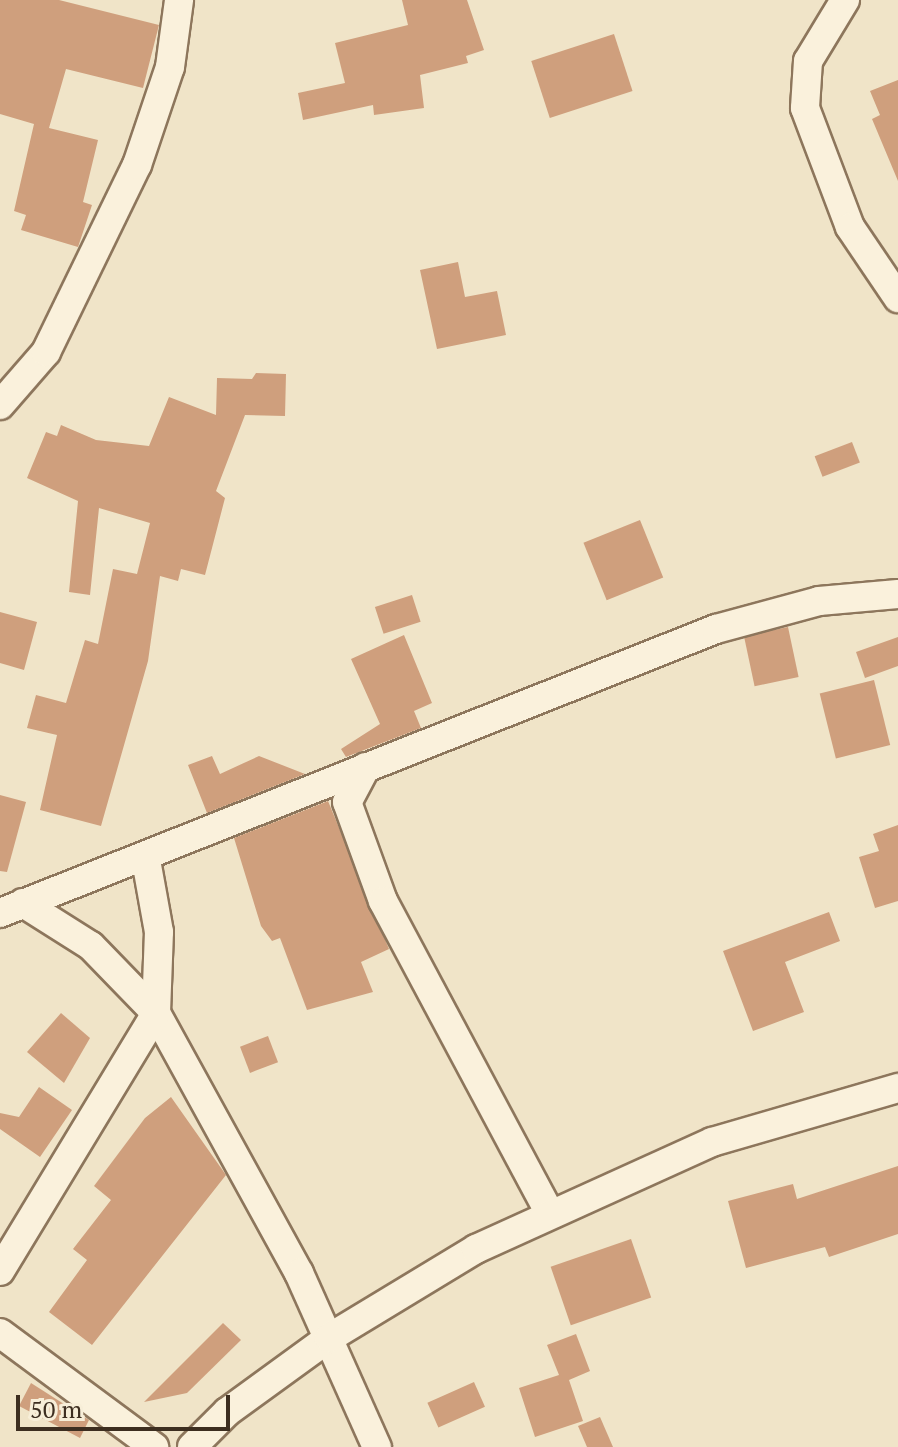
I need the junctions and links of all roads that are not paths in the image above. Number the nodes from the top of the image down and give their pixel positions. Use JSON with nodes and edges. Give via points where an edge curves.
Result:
{"nodes":[{"id":1,"x":179,"y":0,"type":"edge"},
{"id":2,"x":845,"y":0,"type":"edge"},
{"id":3,"x":898,"y":298,"type":"edge"},
{"id":4,"x":0,"y":405,"type":"edge"},
{"id":5,"x":898,"y":594,"type":"edge"},
{"id":6,"x":366,"y":767,"type":"junction"},
{"id":7,"x":146,"y":860,"type":"junction"},
{"id":8,"x":11,"y":908,"type":"edge"},
{"id":9,"x":156,"y":1013,"type":"junction"},
{"id":10,"x":898,"y":1088,"type":"edge"},
{"id":11,"x":550,"y":1214,"type":"junction"},
{"id":12,"x":0,"y":1271,"type":"edge"},
{"id":13,"x":0,"y":1333,"type":"edge"},
{"id":14,"x":329,"y":1338,"type":"junction"},
{"id":15,"x":154,"y":1447,"type":"edge"},
{"id":16,"x":192,"y":1447,"type":"edge"},
{"id":17,"x":377,"y":1447,"type":"edge"}],
"edges":[{"from":1,"to":4,"type":"street","via":[[170,67],[137,165],[46,352]]},
{"from":2,"to":3,"type":"street","via":[[808,61],[805,108],[850,227]]},
{"from":5,"to":6,"type":"street","via":[[819,601],[716,629]]},
{"from":6,"to":7,"type":"street"},
{"from":6,"to":11,"type":"street","via":[[347,802],[383,901]]},
{"from":7,"to":8,"type":"street"},
{"from":7,"to":9,"type":"street","via":[[159,932]]},
{"from":8,"to":9,"type":"street","via":[[91,946]]},
{"from":9,"to":12,"type":"street"},
{"from":9,"to":14,"type":"street"},
{"from":10,"to":11,"type":"street","via":[[712,1142]]},
{"from":11,"to":14,"type":"street","via":[[476,1249]]},
{"from":13,"to":15,"type":"street"},
{"from":14,"to":16,"type":"street","via":[[227,1412]]},
{"from":14,"to":17,"type":"street"}]}
